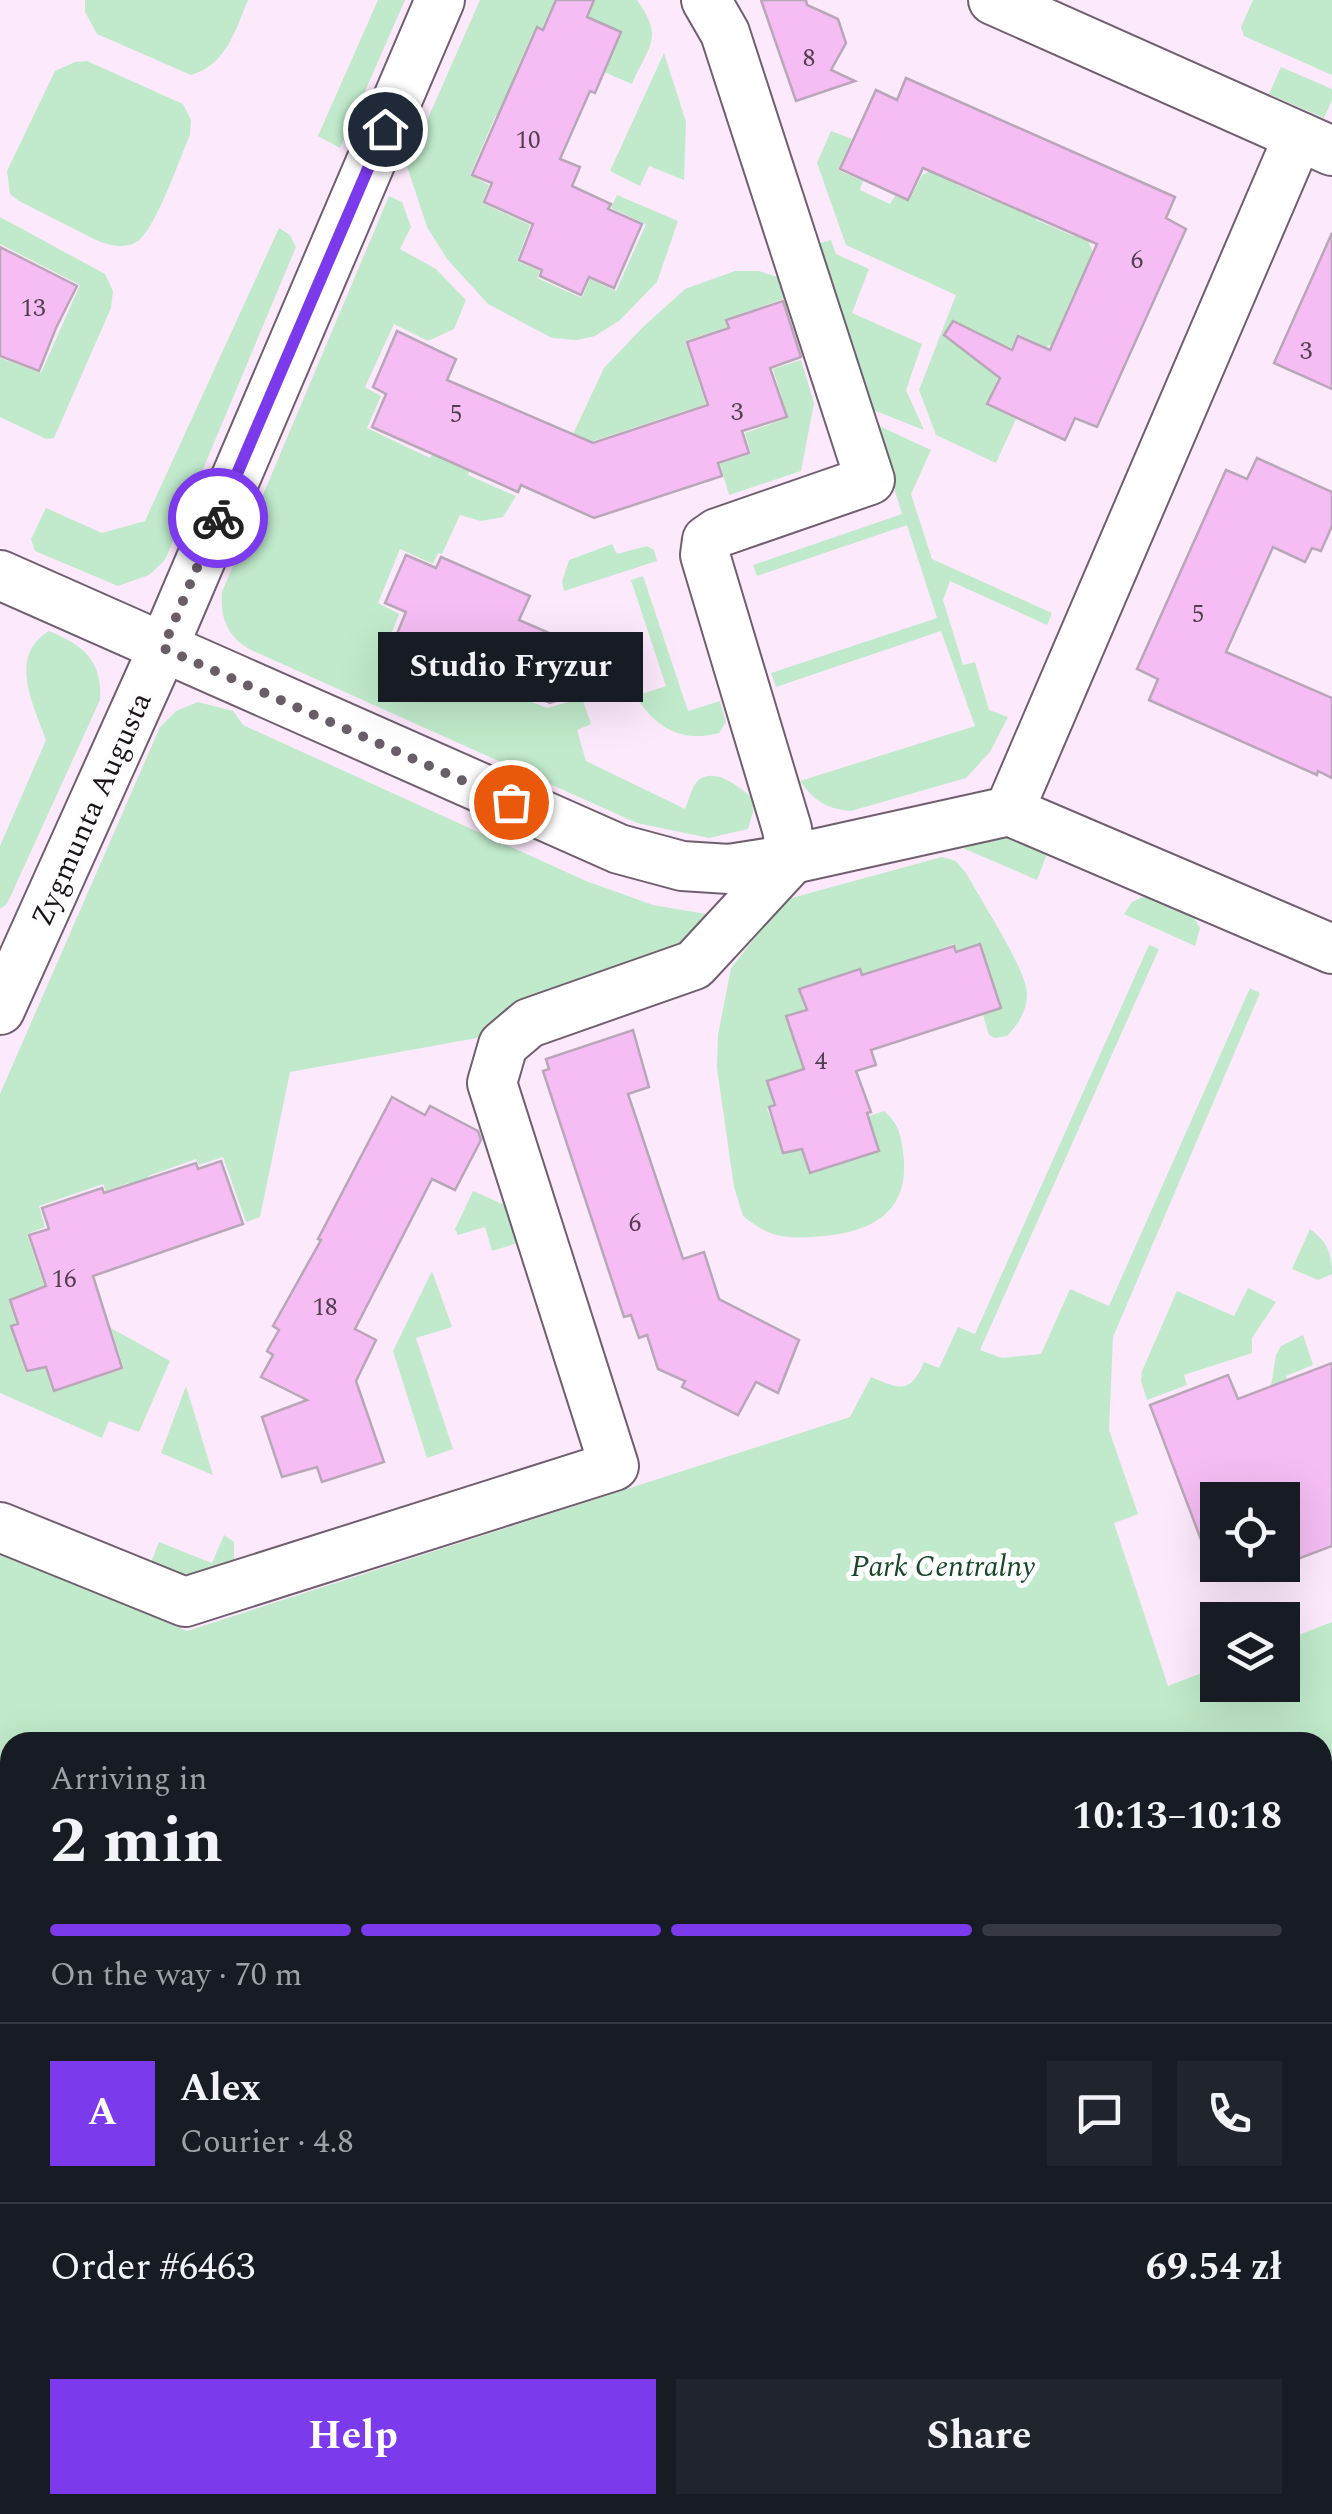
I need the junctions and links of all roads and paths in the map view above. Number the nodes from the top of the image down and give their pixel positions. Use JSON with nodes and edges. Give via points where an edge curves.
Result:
{"nodes":[{"id":1,"x":440,"y":0,"type":"edge"},
{"id":2,"x":706,"y":0,"type":"edge"},
{"id":3,"x":993,"y":0,"type":"edge"},
{"id":4,"x":1315,"y":144,"type":"edge"},
{"id":5,"x":0,"y":575,"type":"edge"},
{"id":6,"x":163,"y":648,"type":"junction"},
{"id":7,"x":1009,"y":811,"type":"junction"},
{"id":8,"x":792,"y":860,"type":"junction"},
{"id":9,"x":1332,"y":949,"type":"edge"},
{"id":10,"x":0,"y":1010,"type":"edge"},
{"id":11,"x":0,"y":1527,"type":"edge"}],
"edges":[{"from":1,"to":6,"type":"street","name":"Zygmunta Augusta"},
{"from":2,"to":8,"type":"street","via":[[725,33],[870,480],[708,540],[705,555]]},
{"from":3,"to":4,"type":"street"},
{"from":4,"to":7,"type":"street"},
{"from":5,"to":6,"type":"street"},
{"from":6,"to":8,"type":"street","via":[[618,849],[682,866],[729,869]]},
{"from":6,"to":10,"type":"street","name":"Zygmunta Augusta"},
{"from":7,"to":8,"type":"street"},
{"from":7,"to":9,"type":"street"},
{"from":8,"to":11,"type":"street","via":[[694,965],[529,1023],[502,1044],[492,1083],[614,1466],[186,1602]]}]}
